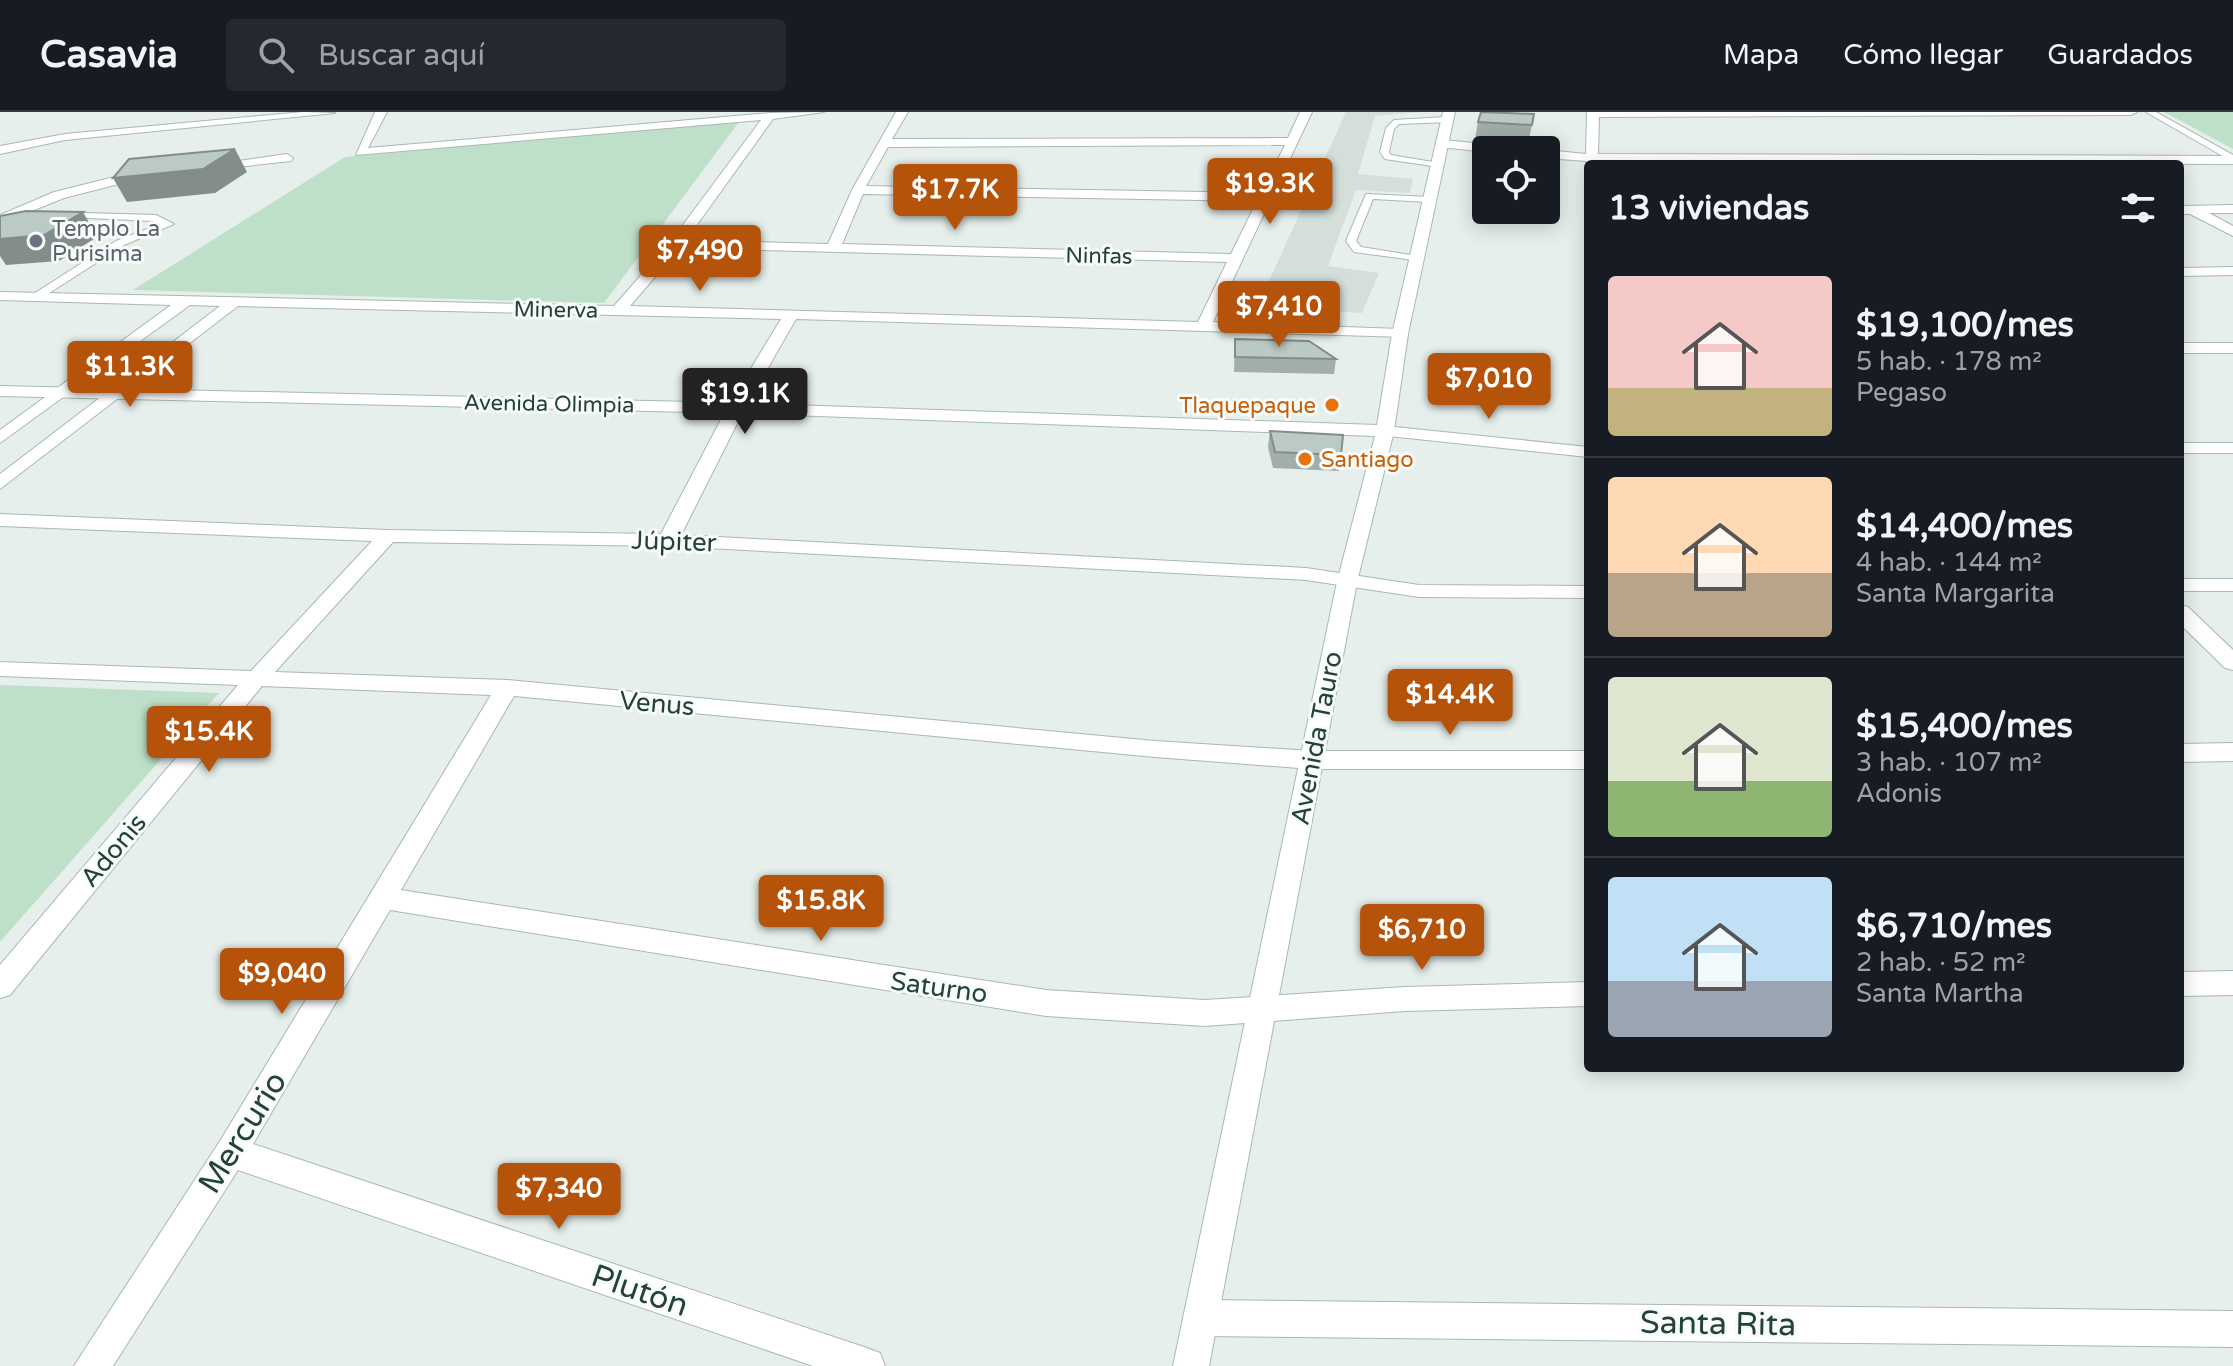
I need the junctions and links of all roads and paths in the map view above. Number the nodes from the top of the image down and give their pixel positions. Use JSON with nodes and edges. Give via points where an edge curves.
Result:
{"nodes":[{"id":1,"x":381,"y":112,"type":"edge"},
{"id":2,"x":818,"y":112,"type":"edge"},
{"id":3,"x":902,"y":112,"type":"edge"},
{"id":4,"x":1306,"y":112,"type":"edge"},
{"id":5,"x":2131,"y":112,"type":"edge"},
{"id":6,"x":2150,"y":112,"type":"edge"},
{"id":7,"x":329,"y":113,"type":"edge"},
{"id":8,"x":1593,"y":113,"type":"edge"},
{"id":9,"x":770,"y":116,"type":"junction"},
{"id":10,"x":1444,"y":135,"type":"edge"},
{"id":11,"x":1294,"y":141,"type":"junction"},
{"id":12,"x":1472,"y":142,"type":"edge"},
{"id":13,"x":887,"y":143,"type":"junction"},
{"id":14,"x":0,"y":150,"type":"edge"},
{"id":15,"x":1560,"y":156,"type":"edge"},
{"id":16,"x":287,"y":158,"type":"dead end"},
{"id":17,"x":2233,"y":159,"type":"edge"},
{"id":18,"x":1585,"y":160,"type":"edge"},
{"id":19,"x":1591,"y":160,"type":"edge"},
{"id":20,"x":1912,"y":160,"type":"edge"},
{"id":21,"x":194,"y":168,"type":"edge"},
{"id":22,"x":163,"y":171,"type":"edge"},
{"id":23,"x":858,"y":190,"type":"junction"},
{"id":24,"x":1265,"y":197,"type":"junction"},
{"id":25,"x":1428,"y":199,"type":"junction"},
{"id":26,"x":2233,"y":209,"type":"edge"},
{"id":27,"x":2186,"y":210,"type":"edge"},
{"id":28,"x":88,"y":215,"type":"dead end"},
{"id":29,"x":0,"y":220,"type":"edge"},
{"id":30,"x":2233,"y":232,"type":"edge"},
{"id":31,"x":676,"y":244,"type":"junction"},
{"id":32,"x":833,"y":248,"type":"junction"},
{"id":33,"x":1233,"y":258,"type":"junction"},
{"id":34,"x":1417,"y":259,"type":"junction"},
{"id":35,"x":2233,"y":271,"type":"edge"},
{"id":36,"x":2184,"y":272,"type":"edge"},
{"id":37,"x":0,"y":296,"type":"edge"},
{"id":38,"x":36,"y":297,"type":"junction"},
{"id":39,"x":187,"y":300,"type":"junction"},
{"id":40,"x":234,"y":302,"type":"junction"},
{"id":41,"x":618,"y":311,"type":"junction"},
{"id":42,"x":791,"y":315,"type":"junction"},
{"id":43,"x":1203,"y":328,"type":"junction"},
{"id":44,"x":1400,"y":334,"type":"junction"},
{"id":45,"x":2184,"y":348,"type":"edge"},
{"id":46,"x":2233,"y":348,"type":"edge"},
{"id":47,"x":0,"y":391,"type":"edge"},
{"id":48,"x":62,"y":393,"type":"junction"},
{"id":49,"x":115,"y":395,"type":"junction"},
{"id":50,"x":736,"y":408,"type":"junction"},
{"id":51,"x":1385,"y":431,"type":"junction"},
{"id":52,"x":0,"y":438,"type":"edge"},
{"id":53,"x":2184,"y":448,"type":"edge"},
{"id":54,"x":2233,"y":448,"type":"edge"},
{"id":55,"x":1584,"y":452,"type":"edge"},
{"id":56,"x":0,"y":483,"type":"edge"},
{"id":57,"x":0,"y":520,"type":"edge"},
{"id":58,"x":388,"y":536,"type":"junction"},
{"id":59,"x":668,"y":540,"type":"junction"},
{"id":60,"x":1347,"y":582,"type":"junction"},
{"id":61,"x":2184,"y":585,"type":"edge"},
{"id":62,"x":2233,"y":585,"type":"edge"},
{"id":63,"x":1584,"y":592,"type":"edge"},
{"id":64,"x":2184,"y":616,"type":"edge"},
{"id":65,"x":2233,"y":663,"type":"edge"},
{"id":66,"x":0,"y":669,"type":"edge"},
{"id":67,"x":256,"y":679,"type":"junction"},
{"id":68,"x":507,"y":688,"type":"junction"},
{"id":69,"x":2233,"y":752,"type":"edge"},
{"id":70,"x":2184,"y":753,"type":"edge"},
{"id":71,"x":1312,"y":760,"type":"junction"},
{"id":72,"x":1584,"y":760,"type":"edge"},
{"id":73,"x":384,"y":898,"type":"junction"},
{"id":74,"x":2233,"y":983,"type":"edge"},
{"id":75,"x":2184,"y":984,"type":"edge"},
{"id":76,"x":0,"y":986,"type":"edge"},
{"id":77,"x":1584,"y":994,"type":"edge"},
{"id":78,"x":1260,"y":1008,"type":"junction"},
{"id":79,"x":231,"y":1152,"type":"junction"},
{"id":80,"x":1203,"y":1318,"type":"junction"},
{"id":81,"x":2233,"y":1329,"type":"edge"},
{"id":82,"x":92,"y":1366,"type":"edge"},
{"id":83,"x":867,"y":1366,"type":"edge"},
{"id":84,"x":1191,"y":1366,"type":"edge"}],
"edges":[{"from":1,"to":9,"type":"street","via":[[360,152]]},
{"from":2,"to":9,"type":"street"},
{"from":3,"to":13,"type":"street"},
{"from":4,"to":11,"type":"street"},
{"from":5,"to":8,"type":"street"},
{"from":6,"to":17,"type":"lane"},
{"from":7,"to":14,"type":"street","via":[[65,137]]},
{"from":8,"to":19,"type":"street"},
{"from":9,"to":31,"type":"street"},
{"from":10,"to":10,"type":"lane","via":[[1397,122],[1385,139],[1384,152],[1388,157]]},
{"from":10,"to":12,"type":"street"},
{"from":10,"to":25,"type":"street","name":"Avenida Tauro"},
{"from":11,"to":13,"type":"street"},
{"from":11,"to":24,"type":"street"},
{"from":13,"to":23,"type":"street"},
{"from":15,"to":18,"type":"street"},
{"from":16,"to":21,"type":"street"},
{"from":17,"to":20,"type":"street"},
{"from":22,"to":29,"type":"street","via":[[84,187]]},
{"from":23,"to":24,"type":"street"},
{"from":23,"to":32,"type":"street"},
{"from":24,"to":33,"type":"street"},
{"from":25,"to":34,"type":"street","name":"Avenida Tauro"},
{"from":25,"to":34,"type":"lane","via":[[1369,196],[1351,241],[1358,250]]},
{"from":26,"to":27,"type":"street"},
{"from":27,"to":30,"type":"street"},
{"from":28,"to":38,"type":"lane","via":[[156,218],[169,224],[120,243]]},
{"from":31,"to":32,"type":"street","name":"Ninfas"},
{"from":31,"to":41,"type":"street"},
{"from":32,"to":33,"type":"street","name":"Ninfas"},
{"from":33,"to":43,"type":"street"},
{"from":34,"to":44,"type":"street","name":"Avenida Tauro"},
{"from":35,"to":36,"type":"street"},
{"from":37,"to":38,"type":"street","name":"Minerva"},
{"from":38,"to":39,"type":"street","name":"Minerva"},
{"from":39,"to":40,"type":"street","name":"Minerva"},
{"from":39,"to":48,"type":"street"},
{"from":40,"to":41,"type":"street","name":"Minerva"},
{"from":40,"to":49,"type":"street"},
{"from":41,"to":42,"type":"street","name":"Minerva"},
{"from":42,"to":43,"type":"street","name":"Minerva"},
{"from":42,"to":50,"type":"street"},
{"from":43,"to":44,"type":"street","name":"Minerva"},
{"from":44,"to":51,"type":"street","name":"Avenida Tauro"},
{"from":45,"to":46,"type":"street"},
{"from":47,"to":48,"type":"street","name":"Avenida Olimpia"},
{"from":48,"to":49,"type":"street","name":"Avenida Olimpia"},
{"from":48,"to":52,"type":"street"},
{"from":49,"to":50,"type":"street","name":"Avenida Olimpia"},
{"from":49,"to":56,"type":"street"},
{"from":50,"to":51,"type":"street","name":"Avenida Olimpia"},
{"from":50,"to":59,"type":"street"},
{"from":51,"to":55,"type":"street","name":"Avenida Olimpia"},
{"from":51,"to":60,"type":"street","name":"Avenida Tauro"},
{"from":53,"to":54,"type":"street"},
{"from":57,"to":58,"type":"street","name":"Júpiter"},
{"from":58,"to":59,"type":"street","name":"Júpiter"},
{"from":58,"to":67,"type":"street","name":"Adonis"},
{"from":59,"to":60,"type":"street","name":"Júpiter","via":[[1306,574]]},
{"from":60,"to":63,"type":"street","name":"Júpiter","via":[[1419,591]]},
{"from":60,"to":71,"type":"street","name":"Avenida Tauro"},
{"from":61,"to":62,"type":"street"},
{"from":64,"to":65,"type":"street"},
{"from":66,"to":67,"type":"street","name":"Venus"},
{"from":67,"to":68,"type":"street","name":"Venus"},
{"from":67,"to":76,"type":"street","name":"Adonis"},
{"from":68,"to":71,"type":"street","name":"Venus"},
{"from":68,"to":73,"type":"street","name":"Mercurio"},
{"from":69,"to":70,"type":"street"},
{"from":71,"to":72,"type":"street","name":"Venus"},
{"from":71,"to":78,"type":"street","name":"Avenida Tauro"},
{"from":73,"to":78,"type":"street","name":"Saturno","via":[[1046,1003],[1205,1013]]},
{"from":73,"to":79,"type":"street","name":"Mercurio"},
{"from":74,"to":75,"type":"street"},
{"from":77,"to":78,"type":"street","name":"Saturno"},
{"from":78,"to":80,"type":"street","name":"Avenida Tauro"},
{"from":79,"to":82,"type":"street","name":"Mercurio"},
{"from":79,"to":83,"type":"street","name":"Plutón"},
{"from":80,"to":81,"type":"street","name":"Santa Rita"},
{"from":80,"to":84,"type":"street","name":"Avenida Tauro"}]}
